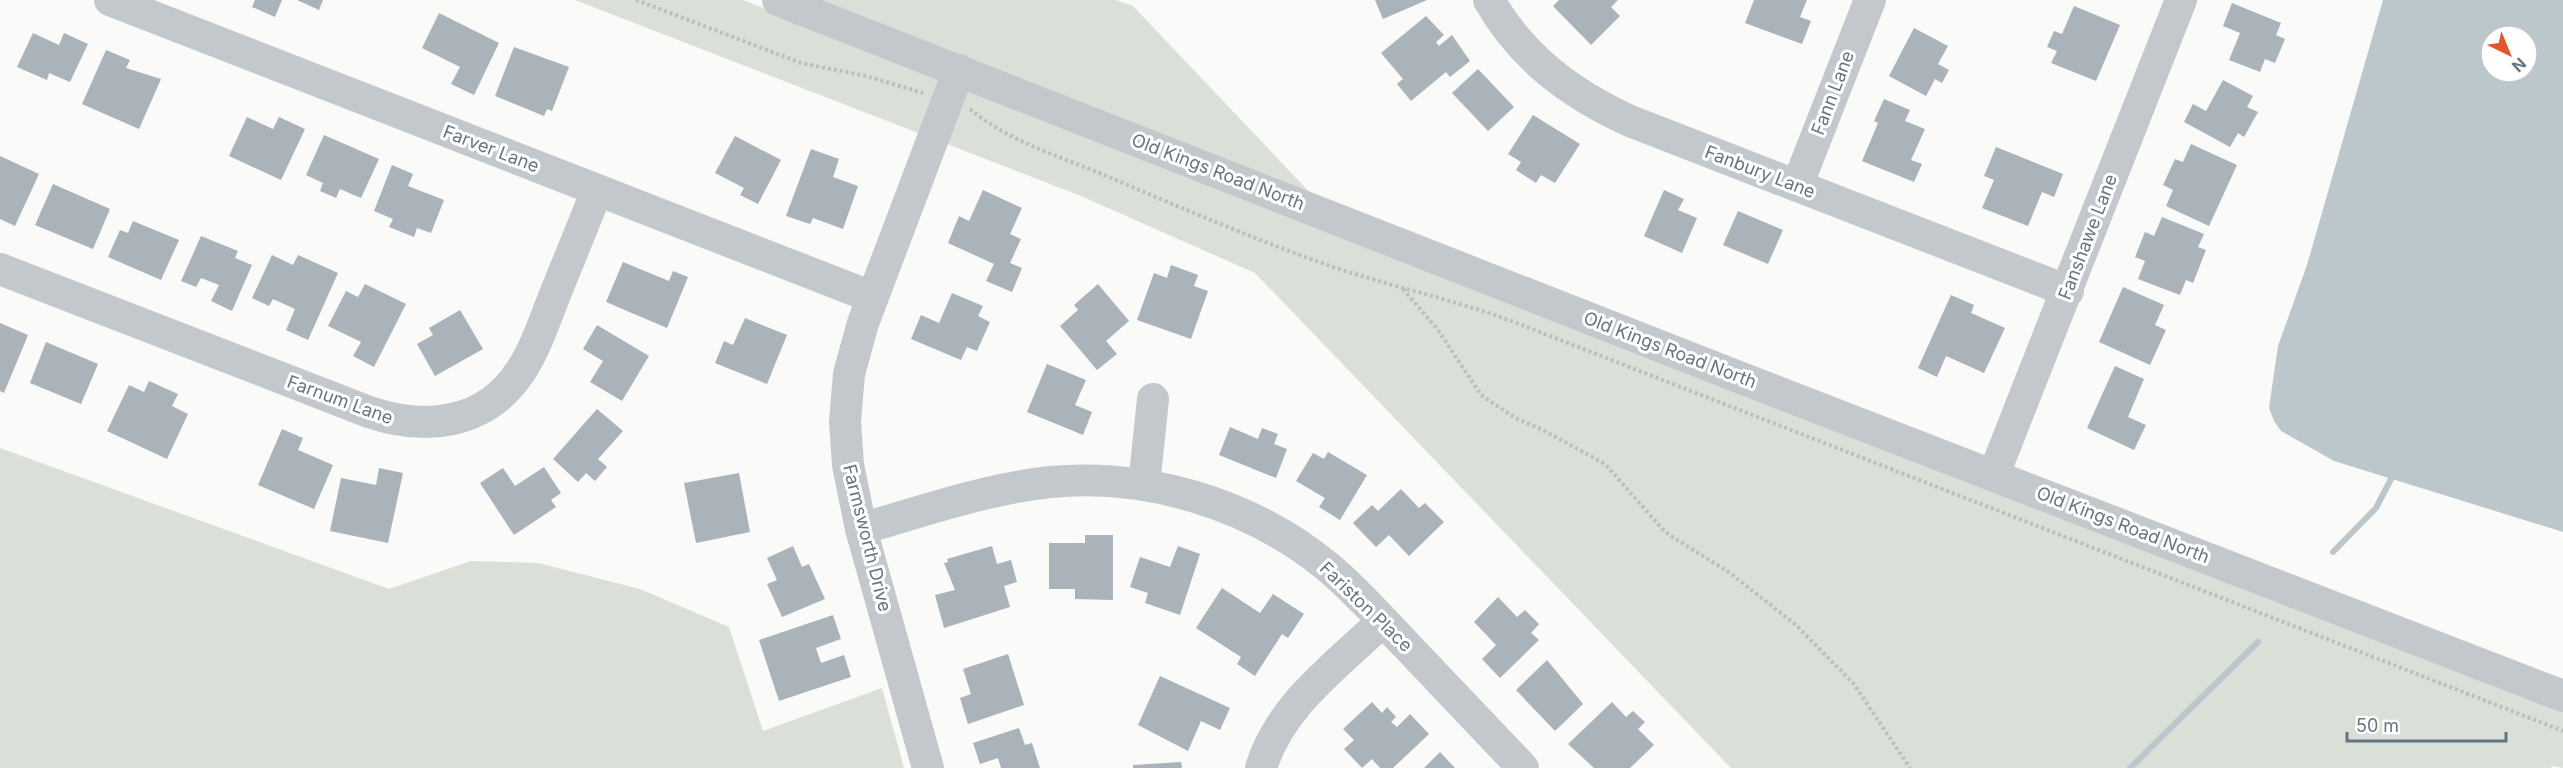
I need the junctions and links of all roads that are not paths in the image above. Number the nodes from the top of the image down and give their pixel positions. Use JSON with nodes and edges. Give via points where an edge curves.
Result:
{"nodes":[{"id":1,"x":110,"y":0,"type":"edge"},
{"id":2,"x":778,"y":0,"type":"edge"},
{"id":3,"x":1489,"y":0,"type":"edge"},
{"id":4,"x":1870,"y":0,"type":"edge"},
{"id":5,"x":2181,"y":0,"type":"edge"},
{"id":6,"x":959,"y":70,"type":"junction"},
{"id":7,"x":1797,"y":186,"type":"junction"},
{"id":8,"x":597,"y":190,"type":"junction"},
{"id":9,"x":0,"y":269,"type":"edge"},
{"id":10,"x":2068,"y":291,"type":"junction"},
{"id":11,"x":872,"y":297,"type":"junction"},
{"id":12,"x":1153,"y":399,"type":"dead end"},
{"id":13,"x":1994,"y":474,"type":"junction"},
{"id":14,"x":1144,"y":485,"type":"junction"},
{"id":15,"x":861,"y":529,"type":"junction"},
{"id":16,"x":1383,"y":621,"type":"junction"},
{"id":17,"x":2563,"y":696,"type":"edge"},
{"id":18,"x":928,"y":768,"type":"edge"},
{"id":19,"x":1261,"y":768,"type":"edge"},
{"id":20,"x":1523,"y":768,"type":"edge"}],
"edges":[{"from":1,"to":8,"type":"street","name":"Farver Lane"},
{"from":2,"to":6,"type":"street","name":"Old Kings Road North"},
{"from":3,"to":7,"type":"street","name":"Fanbury Lane","via":[[1524,50],[1587,100],[1630,121]]},
{"from":4,"to":7,"type":"street","name":"Fann Lane"},
{"from":5,"to":10,"type":"street","name":"Fanshawe Lane"},
{"from":6,"to":11,"type":"street","name":"Farmsworth Drive"},
{"from":6,"to":13,"type":"street","name":"Old Kings Road North"},
{"from":7,"to":10,"type":"street","name":"Fanbury Lane"},
{"from":8,"to":9,"type":"street","name":"Farnum Lane","via":[[520,373],[484,407],[443,423],[406,422],[369,412]]},
{"from":8,"to":11,"type":"street","name":"Farver Lane"},
{"from":10,"to":13,"type":"street","name":"Fanshawe Lane"},
{"from":11,"to":15,"type":"street","name":"Farmsworth Drive","via":[[855,348],[845,421],[848,465]]},
{"from":12,"to":14,"type":"street"},
{"from":13,"to":17,"type":"street","name":"Old Kings Road North"},
{"from":14,"to":15,"type":"street","name":"Fariston Place","via":[[1077,481],[1027,485]]},
{"from":14,"to":16,"type":"street","name":"Fariston Place","via":[[1209,502],[1278,533],[1323,563]]},
{"from":15,"to":18,"type":"street","name":"Farmsworth Drive"},
{"from":16,"to":19,"type":"street","via":[[1291,710],[1275,734]]},
{"from":16,"to":20,"type":"street","name":"Fariston Place"}]}
